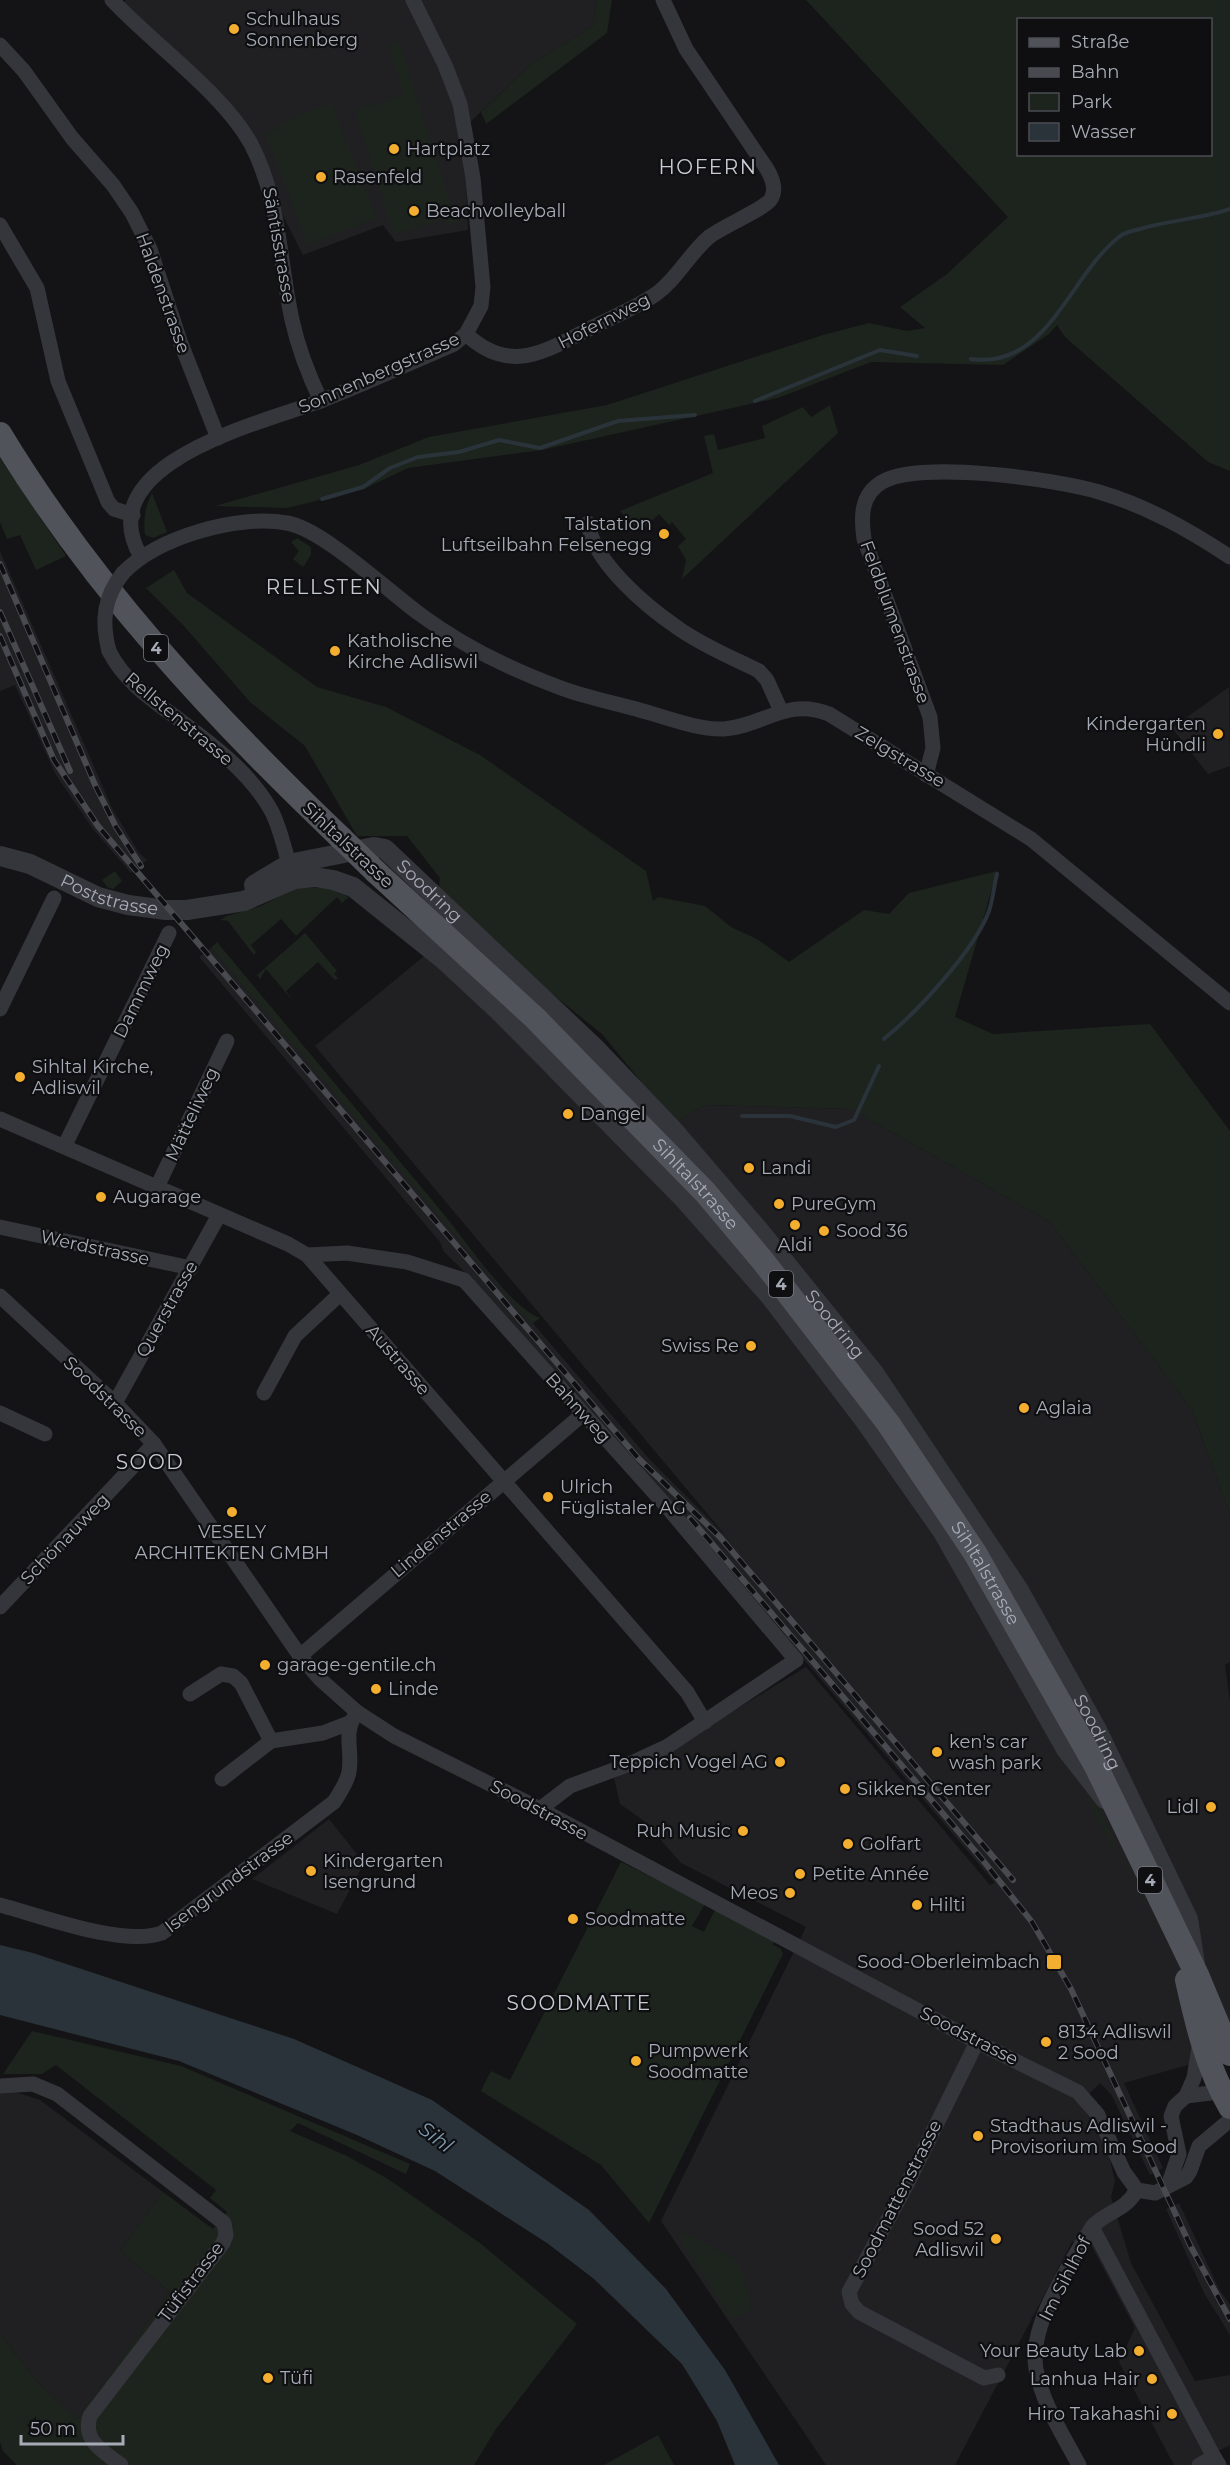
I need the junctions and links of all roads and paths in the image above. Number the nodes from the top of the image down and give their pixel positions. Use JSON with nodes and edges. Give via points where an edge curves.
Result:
{"nodes":[{"id":1,"x":112,"y":0,"type":"edge"},
{"id":2,"x":413,"y":0,"type":"edge"},
{"id":3,"x":663,"y":0,"type":"edge"},
{"id":4,"x":0,"y":45,"type":"edge"},
{"id":5,"x":0,"y":225,"type":"edge"},
{"id":6,"x":466,"y":334,"type":"junction"},
{"id":7,"x":321,"y":401,"type":"junction"},
{"id":8,"x":0,"y":434,"type":"edge"},
{"id":9,"x":218,"y":438,"type":"junction"},
{"id":10,"x":133,"y":515,"type":"junction"},
{"id":11,"x":588,"y":523,"type":"dead end"},
{"id":12,"x":141,"y":557,"type":"junction"},
{"id":13,"x":1230,"y":557,"type":"edge"},
{"id":14,"x":781,"y":711,"type":"junction"},
{"id":15,"x":926,"y":775,"type":"junction"},
{"id":16,"x":364,"y":848,"type":"junction"},
{"id":17,"x":0,"y":856,"type":"edge"},
{"id":18,"x":292,"y":872,"type":"junction"},
{"id":19,"x":353,"y":887,"type":"junction"},
{"id":20,"x":54,"y":898,"type":"dead end"},
{"id":21,"x":169,"y":933,"type":"dead end"},
{"id":22,"x":1230,"y":1003,"type":"edge"},
{"id":23,"x":0,"y":1009,"type":"edge"},
{"id":24,"x":227,"y":1041,"type":"dead end"},
{"id":25,"x":0,"y":1119,"type":"edge"},
{"id":26,"x":65,"y":1145,"type":"junction"},
{"id":27,"x":157,"y":1187,"type":"junction"},
{"id":28,"x":219,"y":1215,"type":"junction"},
{"id":29,"x":0,"y":1227,"type":"edge"},
{"id":30,"x":307,"y":1255,"type":"junction"},
{"id":31,"x":190,"y":1269,"type":"junction"},
{"id":32,"x":340,"y":1294,"type":"junction"},
{"id":33,"x":0,"y":1296,"type":"edge"},
{"id":34,"x":264,"y":1393,"type":"dead end"},
{"id":35,"x":115,"y":1403,"type":"junction"},
{"id":36,"x":0,"y":1413,"type":"edge"},
{"id":37,"x":584,"y":1414,"type":"junction"},
{"id":38,"x":45,"y":1434,"type":"dead end"},
{"id":39,"x":154,"y":1444,"type":"junction"},
{"id":40,"x":503,"y":1482,"type":"junction"},
{"id":41,"x":0,"y":1607,"type":"edge"},
{"id":42,"x":300,"y":1656,"type":"junction"},
{"id":43,"x":190,"y":1694,"type":"dead end"},
{"id":44,"x":353,"y":1718,"type":"junction"},
{"id":45,"x":705,"y":1722,"type":"junction"},
{"id":46,"x":271,"y":1741,"type":"junction"},
{"id":47,"x":222,"y":1779,"type":"dead end"},
{"id":48,"x":540,"y":1809,"type":"junction"},
{"id":49,"x":1122,"y":1821,"type":"junction"},
{"id":50,"x":0,"y":1905,"type":"edge"},
{"id":51,"x":1179,"y":1939,"type":"junction"},
{"id":52,"x":1197,"y":1975,"type":"junction"},
{"id":53,"x":1200,"y":2039,"type":"junction"},
{"id":54,"x":977,"y":2042,"type":"junction"},
{"id":55,"x":1230,"y":2054,"type":"edge"},
{"id":56,"x":0,"y":2086,"type":"edge"},
{"id":57,"x":1186,"y":2096,"type":"junction"},
{"id":58,"x":1227,"y":2097,"type":"edge"},
{"id":59,"x":1230,"y":2120,"type":"edge"},
{"id":60,"x":1176,"y":2137,"type":"junction"},
{"id":61,"x":1197,"y":2148,"type":"junction"},
{"id":62,"x":1168,"y":2186,"type":"junction"},
{"id":63,"x":1137,"y":2190,"type":"junction"},
{"id":64,"x":1092,"y":2227,"type":"junction"},
{"id":65,"x":998,"y":2375,"type":"dead end"},
{"id":66,"x":1217,"y":2461,"type":"edge"},
{"id":67,"x":121,"y":2465,"type":"edge"},
{"id":68,"x":1079,"y":2465,"type":"edge"},
{"id":69,"x":1199,"y":2465,"type":"edge"}],
"edges":[{"from":1,"to":7,"type":"street","name":"Säntisstrasse","via":[[232,116],[250,143],[268,181],[292,321]]},
{"from":2,"to":6,"type":"street","name":"Sonnenbergstrasse","via":[[460,104],[473,178],[483,287],[481,306]]},
{"from":3,"to":6,"type":"street","name":"Hofernweg","via":[[686,49],[767,169],[774,190],[772,198],[708,238],[655,294],[540,353],[499,355]]},
{"from":4,"to":9,"type":"street","name":"Haldenstrasse","via":[[132,213],[150,249]]},
{"from":5,"to":10,"type":"street","via":[[37,288],[58,381],[108,502],[114,509]]},
{"from":6,"to":7,"type":"street","name":"Sonnenbergstrasse","via":[[454,344]]},
{"from":7,"to":9,"type":"street","name":"Sonnenbergstrasse"},
{"from":8,"to":49,"type":"main road","name":"Sihltalstrasse","number":"4","bridge":true,"via":[[67,536],[138,627],[267,767],[535,1018],[705,1192],[763,1261],[888,1423],[969,1544],[1090,1756]]},
{"from":9,"to":10,"type":"street","name":"Sonnenbergstrasse","via":[[164,466],[148,482]]},
{"from":10,"to":12,"type":"street","via":[[133,532]]},
{"from":11,"to":14,"type":"street","via":[[591,540],[620,577],[679,629],[759,671]]},
{"from":12,"to":14,"type":"street","name":"Rellstenstrasse","via":[[221,526],[261,520],[298,525],[460,642],[563,689],[723,729]]},
{"from":12,"to":18,"type":"street","name":"Rellstenstrasse","bridge":true,"via":[[123,573],[110,594],[105,610],[109,651],[138,688],[201,736],[255,787],[273,813]]},
{"from":13,"to":15,"type":"street","name":"Feldblumenstrasse","via":[[1167,518],[1098,491],[995,474],[945,471],[900,474],[881,483],[863,505],[864,539],[930,717],[933,748]]},
{"from":14,"to":15,"type":"street","name":"Zelgstrasse","via":[[809,707],[829,714]]},
{"from":15,"to":22,"type":"street","name":"Zelgstrasse","via":[[1031,839]]},
{"from":16,"to":18,"type":"street","name":"Poststrasse"},
{"from":16,"to":19,"type":"street","via":[[353,864]]},
{"from":16,"to":52,"type":"street","name":"Soodring","via":[[392,853],[594,1047],[674,1131],[874,1373],[1018,1589],[1102,1739],[1188,1919]]},
{"from":17,"to":18,"type":"street","name":"Poststrasse","via":[[30,864],[85,892],[128,905],[187,910],[223,905]]},
{"from":18,"to":19,"type":"street"},
{"from":19,"to":49,"type":"street","name":"Soodring","via":[[444,960],[501,1013],[684,1199],[770,1296],[924,1504],[1066,1749]]},
{"from":20,"to":23,"type":"street"},
{"from":21,"to":26,"type":"street","name":"Dammweg"},
{"from":24,"to":27,"type":"street","name":"Mätteliweg"},
{"from":25,"to":26,"type":"street","name":"Austrasse"},
{"from":26,"to":27,"type":"street","name":"Austrasse"},
{"from":27,"to":28,"type":"street","name":"Austrasse"},
{"from":28,"to":30,"type":"street","name":"Austrasse"},
{"from":28,"to":31,"type":"street","name":"Querstrasse"},
{"from":29,"to":31,"type":"street","name":"Werdstrasse"},
{"from":30,"to":32,"type":"street","name":"Austrasse"},
{"from":30,"to":37,"type":"street","name":"Bahnweg","via":[[347,1253],[407,1262],[464,1280]]},
{"from":31,"to":35,"type":"street","name":"Querstrasse"},
{"from":32,"to":34,"type":"street","via":[[295,1336]]},
{"from":32,"to":40,"type":"street","name":"Austrasse"},
{"from":33,"to":35,"type":"street","name":"Soodstrasse"},
{"from":35,"to":39,"type":"street","name":"Soodstrasse"},
{"from":36,"to":38,"type":"street"},
{"from":37,"to":40,"type":"street","name":"Lindenstrasse"},
{"from":37,"to":45,"type":"street","name":"Bahnweg","via":[[796,1660]]},
{"from":39,"to":41,"type":"street","name":"Schönauweg"},
{"from":39,"to":42,"type":"street","name":"Soodstrasse"},
{"from":40,"to":42,"type":"street","name":"Lindenstrasse"},
{"from":40,"to":45,"type":"street","name":"Austrasse","via":[[687,1692]]},
{"from":42,"to":44,"type":"street","name":"Soodstrasse"},
{"from":43,"to":46,"type":"street","via":[[221,1674],[233,1676],[241,1683]]},
{"from":44,"to":46,"type":"street","via":[[323,1733]]},
{"from":44,"to":48,"type":"street","name":"Soodstrasse"},
{"from":44,"to":50,"type":"street","name":"Isengrundstrasse","via":[[347,1733],[349,1774],[334,1802],[162,1933],[150,1938],[125,1938]]},
{"from":45,"to":48,"type":"street","via":[[669,1746],[561,1790]]},
{"from":46,"to":47,"type":"street"},
{"from":48,"to":54,"type":"street","name":"Soodstrasse"},
{"from":49,"to":51,"type":"main road","name":"Sihltalstrasse","number":"4"},
{"from":51,"to":52,"type":"main road","name":"Sihltalstrasse","number":"4"},
{"from":51,"to":53,"type":"main road","number":"4"},
{"from":52,"to":55,"type":"main road","name":"Sihltalstrasse","number":"4"},
{"from":53,"to":57,"type":"street","via":[[1198,2066]]},
{"from":53,"to":58,"type":"main road","number":"4"},
{"from":54,"to":63,"type":"street","name":"Soodstrasse","via":[[1078,2092],[1098,2115],[1124,2172]]},
{"from":54,"to":65,"type":"street","name":"Soodmattenstrasse","via":[[849,2292],[859,2312],[984,2378]]},
{"from":56,"to":67,"type":"street","name":"Tüfistrasse","via":[[33,2084],[57,2094],[224,2223],[223,2242],[90,2416],[87,2427],[94,2444]]},
{"from":57,"to":58,"type":"street"},
{"from":57,"to":60,"type":"street","via":[[1174,2106],[1171,2115]]},
{"from":59,"to":61,"type":"street"},
{"from":60,"to":61,"type":"street"},
{"from":60,"to":62,"type":"street","via":[[1179,2154]]},
{"from":61,"to":62,"type":"street","via":[[1190,2171]]},
{"from":62,"to":63,"type":"street","via":[[1155,2193]]},
{"from":63,"to":64,"type":"street","name":"Im Sihlhof","via":[[1122,2209]]},
{"from":64,"to":66,"type":"street","name":"Im Sihlhof"},
{"from":64,"to":68,"type":"street","name":"Im Sihlhof","via":[[1043,2318],[1035,2344],[1037,2376]]},
{"from":66,"to":69,"type":"street","name":"Im Sihlhof"}]}
